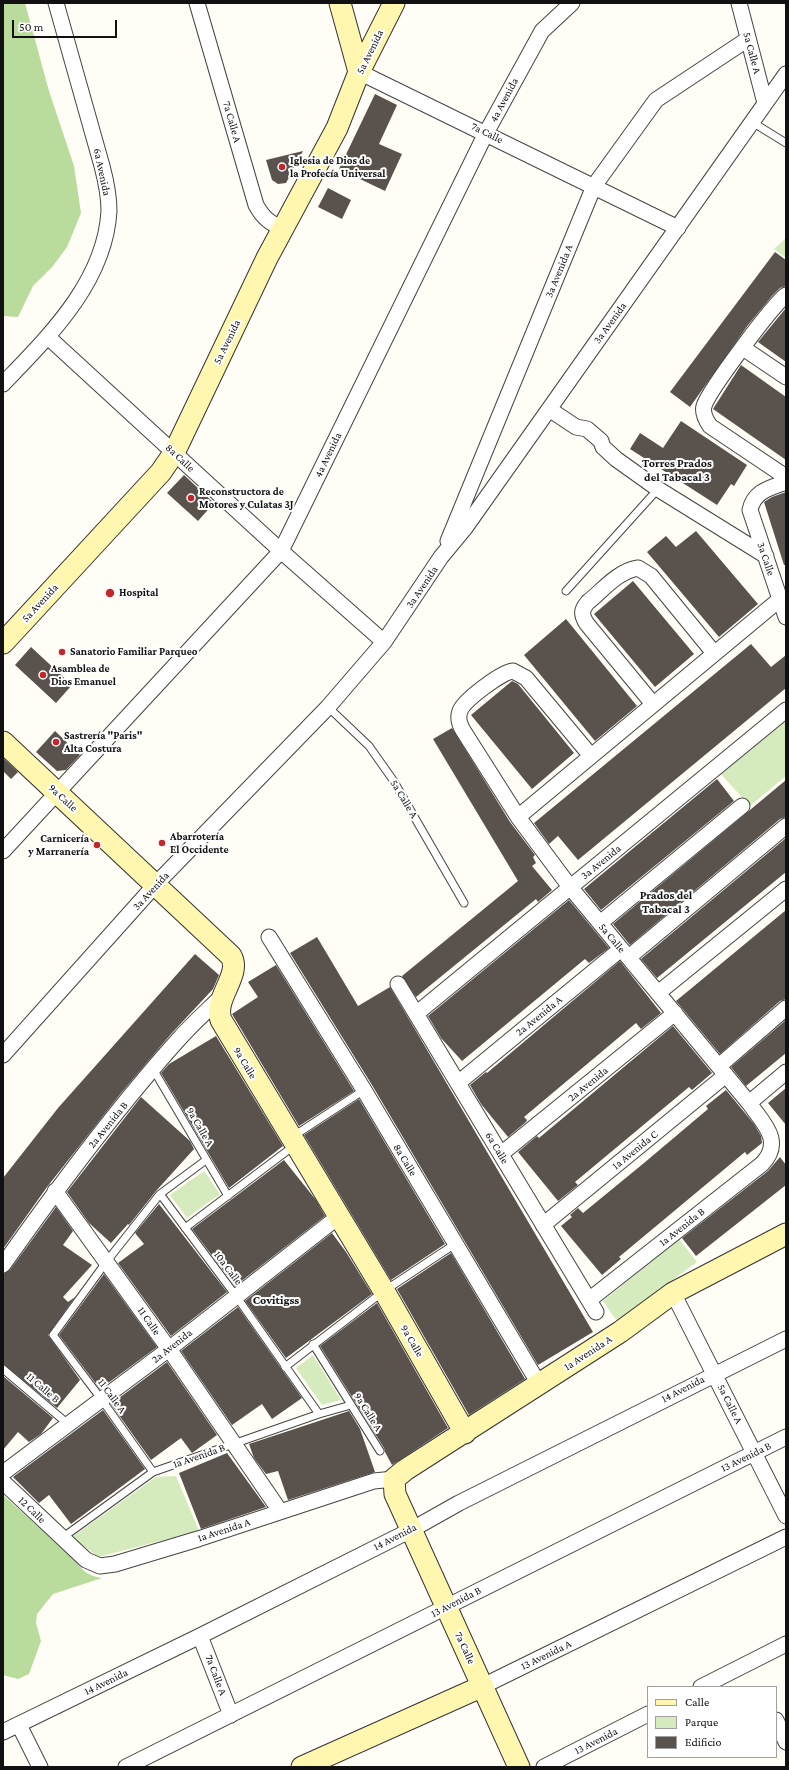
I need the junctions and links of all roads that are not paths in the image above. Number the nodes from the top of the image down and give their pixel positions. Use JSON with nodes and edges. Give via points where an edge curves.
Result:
{"nodes":[{"id":1,"x":56,"y":3,"type":"edge"},
{"id":2,"x":197,"y":3,"type":"edge"},
{"id":3,"x":340,"y":3,"type":"edge"},
{"id":4,"x":394,"y":3,"type":"edge"},
{"id":5,"x":572,"y":3,"type":"edge"},
{"id":6,"x":739,"y":3,"type":"edge"},
{"id":7,"x":748,"y":39,"type":"junction"},
{"id":8,"x":359,"y":72,"type":"junction"},
{"id":9,"x":786,"y":74,"type":"edge"},
{"id":10,"x":765,"y":103,"type":"junction"},
{"id":11,"x":752,"y":122,"type":"junction"},
{"id":12,"x":486,"y":133,"type":"junction"},
{"id":13,"x":786,"y":143,"type":"edge"},
{"id":14,"x":594,"y":186,"type":"junction"},
{"id":15,"x":678,"y":228,"type":"junction"},
{"id":16,"x":283,"y":229,"type":"junction"},
{"id":17,"x":786,"y":295,"type":"edge"},
{"id":18,"x":48,"y":337,"type":"junction"},
{"id":19,"x":743,"y":348,"type":"junction"},
{"id":20,"x":786,"y":377,"type":"edge"},
{"id":21,"x":3,"y":384,"type":"edge"},
{"id":22,"x":548,"y":409,"type":"junction"},
{"id":23,"x":174,"y":453,"type":"junction"},
{"id":24,"x":786,"y":477,"type":"edge"},
{"id":25,"x":786,"y":482,"type":"edge"},
{"id":26,"x":658,"y":490,"type":"junction"},
{"id":27,"x":280,"y":551,"type":"junction"},
{"id":28,"x":766,"y":556,"type":"junction"},
{"id":29,"x":442,"y":557,"type":"junction"},
{"id":30,"x":566,"y":591,"type":"dead end"},
{"id":31,"x":780,"y":600,"type":"junction"},
{"id":32,"x":786,"y":617,"type":"edge"},
{"id":33,"x":384,"y":642,"type":"junction"},
{"id":34,"x":3,"y":643,"type":"edge"},
{"id":35,"x":714,"y":653,"type":"junction"},
{"id":36,"x":653,"y":704,"type":"junction"},
{"id":37,"x":328,"y":707,"type":"junction"},
{"id":38,"x":786,"y":710,"type":"edge"},
{"id":39,"x":3,"y":742,"type":"edge"},
{"id":40,"x":591,"y":756,"type":"junction"},
{"id":41,"x":56,"y":793,"type":"junction"},
{"id":42,"x":742,"y":806,"type":"dead end"},
{"id":43,"x":518,"y":817,"type":"junction"},
{"id":44,"x":786,"y":826,"type":"edge"},
{"id":45,"x":3,"y":851,"type":"edge"},
{"id":46,"x":156,"y":884,"type":"junction"},
{"id":47,"x":570,"y":887,"type":"junction"},
{"id":48,"x":786,"y":889,"type":"edge"},
{"id":49,"x":464,"y":903,"type":"dead end"},
{"id":50,"x":600,"y":923,"type":"junction"},
{"id":51,"x":269,"y":937,"type":"dead end"},
{"id":52,"x":625,"y":953,"type":"junction"},
{"id":53,"x":398,"y":984,"type":"dead end"},
{"id":54,"x":658,"y":993,"type":"junction"},
{"id":55,"x":223,"y":995,"type":"junction"},
{"id":56,"x":786,"y":1008,"type":"edge"},
{"id":57,"x":416,"y":1014,"type":"junction"},
{"id":58,"x":675,"y":1014,"type":"junction"},
{"id":59,"x":3,"y":1054,"type":"edge"},
{"id":60,"x":153,"y":1069,"type":"junction"},
{"id":61,"x":723,"y":1070,"type":"junction"},
{"id":62,"x":786,"y":1072,"type":"edge"},
{"id":63,"x":458,"y":1082,"type":"junction"},
{"id":64,"x":364,"y":1090,"type":"junction"},
{"id":65,"x":749,"y":1103,"type":"junction"},
{"id":66,"x":293,"y":1142,"type":"junction"},
{"id":67,"x":772,"y":1151,"type":"joint"},
{"id":68,"x":501,"y":1154,"type":"junction"},
{"id":69,"x":206,"y":1160,"type":"junction"},
{"id":70,"x":55,"y":1192,"type":"junction"},
{"id":71,"x":160,"y":1194,"type":"junction"},
{"id":72,"x":228,"y":1196,"type":"junction"},
{"id":73,"x":338,"y":1217,"type":"junction"},
{"id":74,"x":543,"y":1225,"type":"junction"},
{"id":75,"x":185,"y":1228,"type":"junction"},
{"id":76,"x":786,"y":1234,"type":"edge"},
{"id":77,"x":455,"y":1244,"type":"junction"},
{"id":78,"x":107,"y":1261,"type":"junction"},
{"id":79,"x":3,"y":1265,"type":"edge"},
{"id":80,"x":384,"y":1292,"type":"junction"},
{"id":81,"x":673,"y":1293,"type":"junction"},
{"id":82,"x":236,"y":1296,"type":"junction"},
{"id":83,"x":592,"y":1306,"type":"joint"},
{"id":84,"x":786,"y":1339,"type":"edge"},
{"id":85,"x":313,"y":1344,"type":"junction"},
{"id":86,"x":169,"y":1349,"type":"junction"},
{"id":87,"x":285,"y":1366,"type":"junction"},
{"id":88,"x":3,"y":1369,"type":"edge"},
{"id":89,"x":714,"y":1373,"type":"junction"},
{"id":90,"x":539,"y":1384,"type":"junction"},
{"id":91,"x":102,"y":1400,"type":"junction"},
{"id":92,"x":351,"y":1405,"type":"junction"},
{"id":93,"x":319,"y":1414,"type":"junction"},
{"id":94,"x":68,"y":1424,"type":"junction"},
{"id":95,"x":465,"y":1433,"type":"junction"},
{"id":96,"x":786,"y":1437,"type":"edge"},
{"id":97,"x":235,"y":1444,"type":"junction"},
{"id":98,"x":380,"y":1450,"type":"dead end"},
{"id":99,"x":754,"y":1453,"type":"junction"},
{"id":100,"x":152,"y":1472,"type":"junction"},
{"id":101,"x":3,"y":1473,"type":"edge"},
{"id":102,"x":394,"y":1479,"type":"junction"},
{"id":103,"x":3,"y":1482,"type":"edge"},
{"id":104,"x":280,"y":1511,"type":"junction"},
{"id":105,"x":786,"y":1516,"type":"edge"},
{"id":106,"x":411,"y":1530,"type":"junction"},
{"id":107,"x":786,"y":1537,"type":"edge"},
{"id":108,"x":62,"y":1538,"type":"junction"},
{"id":109,"x":446,"y":1607,"type":"junction"},
{"id":110,"x":200,"y":1636,"type":"junction"},
{"id":111,"x":786,"y":1644,"type":"edge"},
{"id":112,"x":483,"y":1686,"type":"junction"},
{"id":113,"x":703,"y":1686,"type":"edge"},
{"id":114,"x":231,"y":1714,"type":"junction"},
{"id":115,"x":647,"y":1715,"type":"edge"},
{"id":116,"x":777,"y":1722,"type":"edge"},
{"id":117,"x":19,"y":1725,"type":"junction"},
{"id":118,"x":3,"y":1732,"type":"edge"},
{"id":119,"x":786,"y":1742,"type":"edge"},
{"id":120,"x":40,"y":1767,"type":"edge"},
{"id":121,"x":126,"y":1767,"type":"edge"},
{"id":122,"x":302,"y":1767,"type":"edge"},
{"id":123,"x":519,"y":1767,"type":"edge"},
{"id":124,"x":544,"y":1767,"type":"edge"}],
"edges":[{"from":1,"to":18,"type":"street","name":"6a Avenida","via":[[108,187],[109,211],[102,248],[90,275],[77,300]]},
{"from":2,"to":16,"type":"street","name":"7a Calle A","via":[[256,205],[261,216]]},
{"from":3,"to":8,"type":"main road"},
{"from":4,"to":8,"type":"main road","name":"5a Avenida"},
{"from":5,"to":12,"type":"street","name":"4a Avenida","via":[[542,31]]},
{"from":6,"to":7,"type":"street","name":"5a Calle A"},
{"from":7,"to":10,"type":"street","name":"5a Calle A"},
{"from":7,"to":14,"type":"street","name":"3a Avenida A","via":[[656,100]]},
{"from":8,"to":12,"type":"street","name":"7a Calle"},
{"from":8,"to":16,"type":"main road","name":"5a Avenida","via":[[337,128]]},
{"from":9,"to":10,"type":"street","name":"3a Avenida"},
{"from":10,"to":11,"type":"street","name":"3a Avenida"},
{"from":11,"to":13,"type":"lane"},
{"from":11,"to":15,"type":"street","name":"3a Avenida"},
{"from":12,"to":14,"type":"street","name":"7a Calle"},
{"from":12,"to":27,"type":"street","name":"4a Avenida"},
{"from":14,"to":15,"type":"street","name":"7a Calle"},
{"from":14,"to":29,"type":"street","name":"3a Avenida A"},
{"from":15,"to":22,"type":"street","name":"3a Avenida"},
{"from":16,"to":23,"type":"main road","name":"5a Avenida"},
{"from":17,"to":19,"type":"street"},
{"from":18,"to":21,"type":"street","name":"6a Avenida"},
{"from":18,"to":23,"type":"street","name":"8a Calle"},
{"from":19,"to":20,"type":"street"},
{"from":19,"to":24,"type":"street","via":[[707,398],[703,408],[705,418],[718,432]]},
{"from":22,"to":26,"type":"street","via":[[578,428],[590,443],[603,447]]},
{"from":22,"to":29,"type":"street","name":"3a Avenida"},
{"from":23,"to":27,"type":"street","name":"8a Calle"},
{"from":23,"to":34,"type":"main road","name":"5a Avenida","via":[[161,472]]},
{"from":25,"to":28,"type":"street","name":"3a Calle","via":[[764,490],[752,502],[752,520]]},
{"from":26,"to":28,"type":"street"},
{"from":26,"to":30,"type":"lane"},
{"from":27,"to":33,"type":"street","name":"8a Calle"},
{"from":27,"to":41,"type":"street","name":"4a Avenida"},
{"from":28,"to":31,"type":"street","name":"3a Calle"},
{"from":29,"to":33,"type":"street","name":"3a Avenida"},
{"from":31,"to":32,"type":"street","name":"3a Calle"},
{"from":31,"to":35,"type":"street"},
{"from":33,"to":37,"type":"street","name":"3a Avenida"},
{"from":35,"to":36,"type":"street"},
{"from":35,"to":36,"type":"street","via":[[652,576],[638,568],[621,574],[588,602],[582,614],[587,624]]},
{"from":36,"to":40,"type":"street"},
{"from":37,"to":46,"type":"street","name":"3a Avenida"},
{"from":37,"to":49,"type":"lane","name":"5a Calle A","via":[[369,746],[393,780]]},
{"from":38,"to":47,"type":"street","name":"3a Avenida"},
{"from":39,"to":41,"type":"main road","name":"9a Calle"},
{"from":40,"to":43,"type":"street"},
{"from":40,"to":43,"type":"street","name":"5a Calle","via":[[526,678],[513,670],[501,675],[464,704],[460,712],[460,725]]},
{"from":41,"to":45,"type":"street","name":"4a Avenida"},
{"from":41,"to":46,"type":"main road","name":"9a Calle"},
{"from":42,"to":50,"type":"street"},
{"from":43,"to":47,"type":"street","name":"5a Calle"},
{"from":44,"to":52,"type":"street","name":"2a Avenida A"},
{"from":46,"to":55,"type":"main road","name":"9a Calle","via":[[231,956],[234,967]]},
{"from":46,"to":59,"type":"street","name":"3a Avenida"},
{"from":47,"to":50,"type":"street","name":"5a Calle"},
{"from":47,"to":57,"type":"street","name":"3a Avenida"},
{"from":48,"to":54,"type":"street"},
{"from":50,"to":52,"type":"street","name":"5a Calle"},
{"from":51,"to":64,"type":"street","name":"8a Calle"},
{"from":52,"to":54,"type":"street","name":"5a Calle"},
{"from":52,"to":63,"type":"street","name":"2a Avenida A"},
{"from":53,"to":57,"type":"street","name":"6a Calle"},
{"from":54,"to":58,"type":"street","name":"5a Calle"},
{"from":55,"to":60,"type":"street","name":"2a Avenida B"},
{"from":55,"to":66,"type":"main road","name":"9a Calle","via":[[218,1009],[220,1020]]},
{"from":56,"to":61,"type":"street","name":"1a Avenida C"},
{"from":57,"to":63,"type":"street","name":"6a Calle"},
{"from":58,"to":61,"type":"street","name":"5a Calle"},
{"from":58,"to":68,"type":"street","name":"2a Avenida"},
{"from":60,"to":69,"type":"lane","name":"9a Calle A"},
{"from":60,"to":70,"type":"street","name":"2a Avenida B"},
{"from":61,"to":65,"type":"street","name":"5a Calle"},
{"from":61,"to":74,"type":"street","name":"1a Avenida C"},
{"from":62,"to":65,"type":"street"},
{"from":63,"to":68,"type":"street","name":"6a Calle"},
{"from":64,"to":66,"type":"lane"},
{"from":64,"to":77,"type":"street","name":"8a Calle"},
{"from":65,"to":67,"type":"street","name":"5a Calle","via":[[770,1133]]},
{"from":66,"to":72,"type":"lane"},
{"from":66,"to":73,"type":"main road","name":"9a Calle"},
{"from":67,"to":83,"type":"street","name":"1a Avenida B","via":[[762,1164]]},
{"from":68,"to":74,"type":"street","name":"6a Calle"},
{"from":69,"to":71,"type":"lane"},
{"from":69,"to":72,"type":"lane","name":"9a Calle A"},
{"from":70,"to":78,"type":"street","name":"11 Calle"},
{"from":70,"to":79,"type":"street","name":"2a Avenida B"},
{"from":71,"to":75,"type":"lane","name":"10a Calle"},
{"from":71,"to":78,"type":"lane"},
{"from":72,"to":75,"type":"lane"},
{"from":73,"to":80,"type":"main road","name":"9a Calle"},
{"from":73,"to":82,"type":"street","name":"2a Avenida"},
{"from":74,"to":83,"type":"street","name":"6a Calle"},
{"from":75,"to":82,"type":"lane","name":"10a Calle"},
{"from":76,"to":81,"type":"main road","name":"1a Avenida A"},
{"from":77,"to":80,"type":"lane"},
{"from":77,"to":90,"type":"street","name":"8a Calle"},
{"from":78,"to":86,"type":"street","name":"11 Calle"},
{"from":78,"to":91,"type":"lane","name":"11 Calle A","via":[[54,1334]]},
{"from":80,"to":85,"type":"lane"},
{"from":80,"to":95,"type":"main road","name":"9a Calle"},
{"from":81,"to":89,"type":"street","name":"5a Calle A"},
{"from":81,"to":90,"type":"main road","name":"1a Avenida A","via":[[620,1332]]},
{"from":82,"to":86,"type":"street","name":"2a Avenida"},
{"from":82,"to":87,"type":"lane","name":"10a Calle"},
{"from":84,"to":89,"type":"street","name":"14 Avenida"},
{"from":85,"to":87,"type":"lane"},
{"from":85,"to":92,"type":"lane","name":"9a Calle A"},
{"from":86,"to":91,"type":"street","name":"2a Avenida"},
{"from":86,"to":97,"type":"street","name":"11 Calle"},
{"from":87,"to":93,"type":"lane","name":"10a Calle"},
{"from":88,"to":94,"type":"lane","name":"11 Calle B"},
{"from":89,"to":99,"type":"street","name":"5a Calle A"},
{"from":89,"to":106,"type":"street","name":"14 Avenida"},
{"from":90,"to":95,"type":"main road","name":"1a Avenida A"},
{"from":91,"to":94,"type":"street","name":"2a Avenida"},
{"from":91,"to":100,"type":"lane","name":"11 Calle A"},
{"from":92,"to":93,"type":"lane","name":"1a Avenida B"},
{"from":92,"to":98,"type":"lane","name":"9a Calle A"},
{"from":93,"to":97,"type":"lane","name":"1a Avenida B"},
{"from":94,"to":101,"type":"street","name":"2a Avenida"},
{"from":95,"to":102,"type":"main road","name":"1a Avenida A"},
{"from":96,"to":99,"type":"street","name":"13 Avenida B"},
{"from":97,"to":100,"type":"lane","name":"1a Avenida B"},
{"from":97,"to":104,"type":"street","name":"11 Calle"},
{"from":99,"to":105,"type":"street","name":"5a Calle A"},
{"from":99,"to":109,"type":"street","name":"13 Avenida B"},
{"from":100,"to":108,"type":"lane","name":"1a Avenida B"},
{"from":102,"to":104,"type":"street","name":"1a Avenida A","via":[[374,1480]]},
{"from":102,"to":106,"type":"main road","via":[[394,1491]]},
{"from":103,"to":108,"type":"street","name":"12 Calle"},
{"from":104,"to":108,"type":"street","name":"1a Avenida A","via":[[106,1566],[86,1560]]},
{"from":106,"to":109,"type":"main road","name":"7a Calle"},
{"from":106,"to":110,"type":"street","name":"14 Avenida"},
{"from":107,"to":112,"type":"street","name":"13 Avenida A"},
{"from":109,"to":112,"type":"main road","name":"7a Calle"},
{"from":109,"to":114,"type":"street","name":"13 Avenida B"},
{"from":110,"to":114,"type":"street","name":"7a Calle A"},
{"from":110,"to":117,"type":"street","name":"14 Avenida"},
{"from":111,"to":113,"type":"street"},
{"from":112,"to":122,"type":"main road","name":"13 Avenida A"},
{"from":112,"to":123,"type":"main road","name":"7a Calle"},
{"from":114,"to":121,"type":"street","name":"13 Avenida B"},
{"from":115,"to":124,"type":"street","name":"13 Avenida"},
{"from":116,"to":119,"type":"street"},
{"from":117,"to":118,"type":"street","name":"14 Avenida"},
{"from":117,"to":120,"type":"street"}]}
